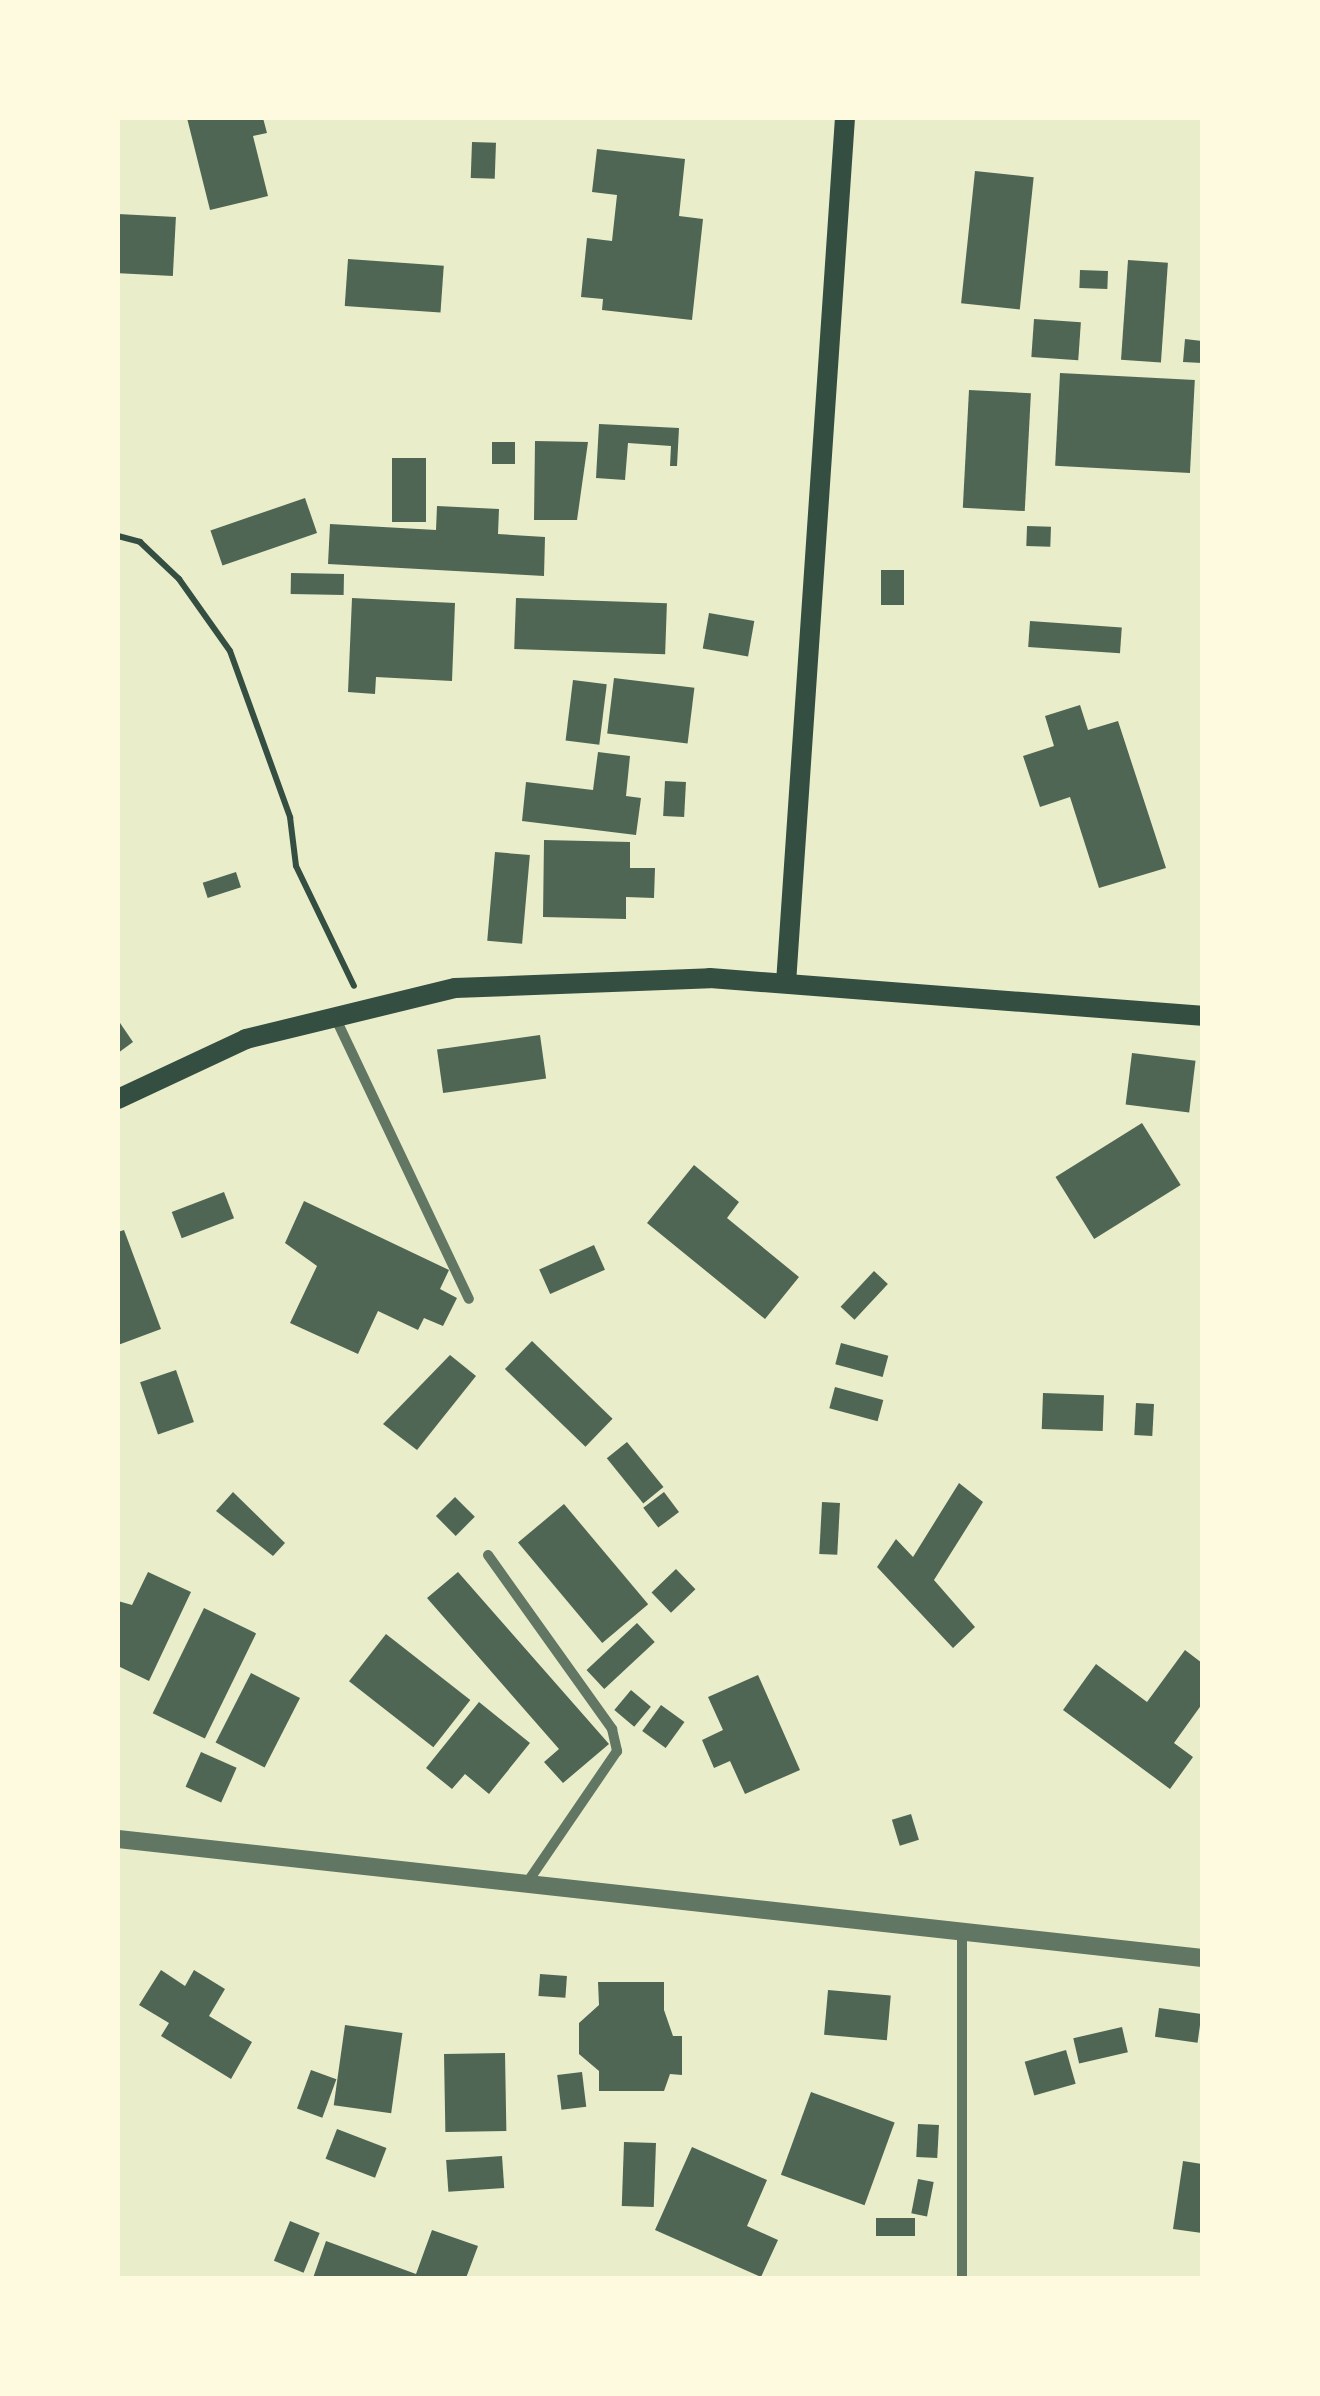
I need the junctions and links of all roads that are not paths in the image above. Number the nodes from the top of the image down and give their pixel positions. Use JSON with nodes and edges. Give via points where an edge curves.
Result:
{"nodes":[{"id":1,"x":845,"y":118,"type":"edge"},
{"id":2,"x":786,"y":982,"type":"junction"},
{"id":3,"x":332,"y":1012,"type":"junction"},
{"id":4,"x":1202,"y":1016,"type":"edge"},
{"id":5,"x":118,"y":1098,"type":"edge"},
{"id":6,"x":469,"y":1298,"type":"dead end"},
{"id":7,"x":488,"y":1555,"type":"dead end"},
{"id":8,"x":118,"y":1839,"type":"edge"},
{"id":9,"x":527,"y":1883,"type":"junction"},
{"id":10,"x":962,"y":1927,"type":"junction"},
{"id":11,"x":1202,"y":1958,"type":"edge"},
{"id":12,"x":962,"y":2278,"type":"edge"}],
"edges":[{"from":1,"to":2,"type":"main road"},
{"from":2,"to":3,"type":"main road","via":[[545,982]]},
{"from":2,"to":4,"type":"main road"},
{"from":3,"to":5,"type":"main road"},
{"from":3,"to":6,"type":"street"},
{"from":7,"to":9,"type":"street","via":[[612,1728],[617,1751]]},
{"from":8,"to":9,"type":"street"},
{"from":9,"to":10,"type":"street"},
{"from":10,"to":11,"type":"street"},
{"from":10,"to":12,"type":"street"}]}
